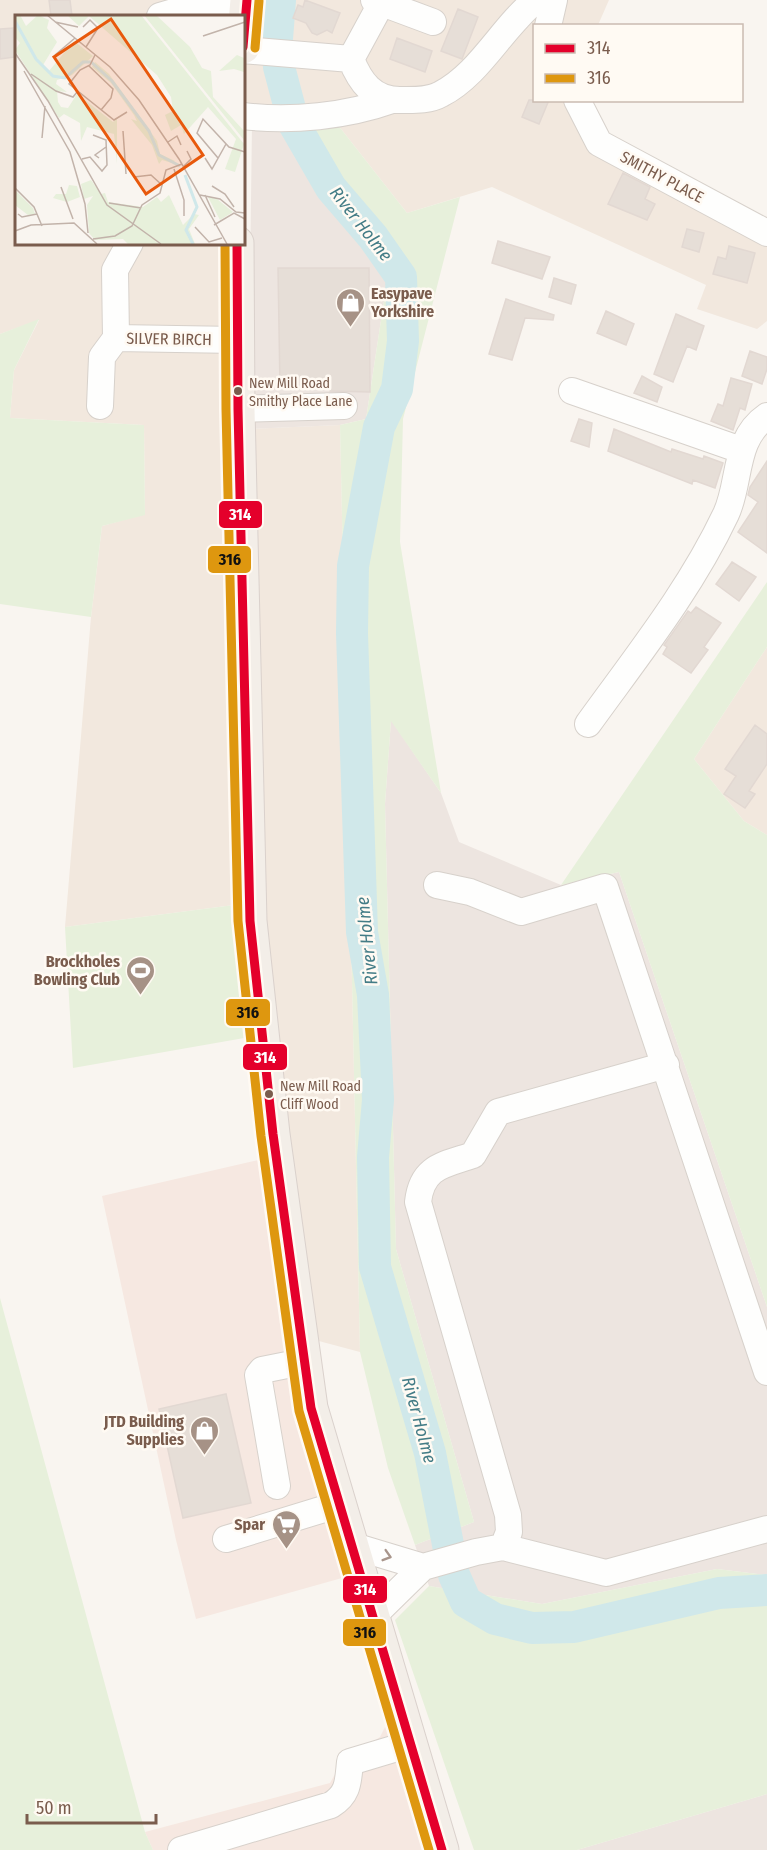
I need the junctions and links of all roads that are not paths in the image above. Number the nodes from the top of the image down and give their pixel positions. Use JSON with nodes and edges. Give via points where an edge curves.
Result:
{"nodes":[{"id":1,"x":536,"y":0,"type":"edge"},
{"id":2,"x":554,"y":0,"type":"edge"},
{"id":3,"x":379,"y":1,"type":"edge"},
{"id":4,"x":163,"y":15,"type":"edge"},
{"id":5,"x":193,"y":15,"type":"edge"},
{"id":6,"x":434,"y":22,"type":"dead end"},
{"id":7,"x":548,"y":24,"type":"edge"},
{"id":8,"x":247,"y":28,"type":"edge"},
{"id":9,"x":351,"y":59,"type":"junction"},
{"id":10,"x":392,"y":100,"type":"junction"},
{"id":11,"x":578,"y":102,"type":"edge"},
{"id":12,"x":244,"y":116,"type":"edge"},
{"id":13,"x":767,"y":233,"type":"edge"},
{"id":14,"x":129,"y":244,"type":"edge"},
{"id":15,"x":237,"y":244,"type":"edge"},
{"id":16,"x":116,"y":338,"type":"junction"},
{"id":17,"x":237,"y":340,"type":"junction"},
{"id":18,"x":572,"y":391,"type":"dead end"},
{"id":19,"x":100,"y":406,"type":"dead end"},
{"id":20,"x":344,"y":406,"type":"dead end"},
{"id":21,"x":238,"y":409,"type":"junction"},
{"id":22,"x":767,"y":416,"type":"edge"},
{"id":23,"x":741,"y":450,"type":"junction"},
{"id":24,"x":588,"y":724,"type":"dead end"},
{"id":25,"x":437,"y":885,"type":"dead end"},
{"id":26,"x":666,"y":1065,"type":"junction"},
{"id":27,"x":302,"y":1362,"type":"junction"},
{"id":28,"x":767,"y":1372,"type":"edge"},
{"id":29,"x":277,"y":1486,"type":"dead end"},
{"id":30,"x":337,"y":1505,"type":"junction"},
{"id":31,"x":767,"y":1529,"type":"edge"},
{"id":32,"x":226,"y":1539,"type":"dead end"},
{"id":33,"x":350,"y":1545,"type":"junction"},
{"id":34,"x":503,"y":1547,"type":"junction"},
{"id":35,"x":423,"y":1567,"type":"junction"},
{"id":36,"x":372,"y":1617,"type":"junction"},
{"id":37,"x":410,"y":1744,"type":"junction"},
{"id":38,"x":181,"y":1850,"type":"edge"},
{"id":39,"x":441,"y":1850,"type":"edge"}],
"edges":[{"from":1,"to":10,"type":"street","via":[[519,13],[462,78],[440,95]]},
{"from":2,"to":7,"type":"street"},
{"from":3,"to":6,"type":"street"},
{"from":3,"to":9,"type":"street"},
{"from":4,"to":5,"type":"street","via":[[177,11]]},
{"from":8,"to":9,"type":"street","via":[[295,53]]},
{"from":9,"to":10,"type":"street","via":[[359,78],[373,94]]},
{"from":10,"to":12,"type":"street","via":[[373,107],[310,116],[272,120]]},
{"from":11,"to":13,"type":"street","name":"SMITHY PLACE","via":[[599,143]]},
{"from":14,"to":16,"type":"street","name":"SILVER BIRCH","via":[[116,265]]},
{"from":15,"to":17,"type":"main road"},
{"from":16,"to":17,"type":"street","name":"SILVER BIRCH"},
{"from":16,"to":19,"type":"street","via":[[102,357],[94,379]]},
{"from":17,"to":21,"type":"main road"},
{"from":18,"to":23,"type":"street"},
{"from":20,"to":21,"type":"street"},
{"from":21,"to":27,"type":"main road","via":[[250,921]]},
{"from":22,"to":23,"type":"street"},
{"from":23,"to":24,"type":"street","via":[[727,512],[690,582]]},
{"from":25,"to":26,"type":"street","via":[[470,892],[521,912],[605,887]]},
{"from":26,"to":28,"type":"street"},
{"from":26,"to":34,"type":"street","via":[[498,1112],[473,1155],[434,1169],[424,1178],[420,1189],[418,1202],[508,1515],[509,1532]]},
{"from":27,"to":29,"type":"street","via":[[258,1374]]},
{"from":27,"to":30,"type":"main road"},
{"from":30,"to":32,"type":"street"},
{"from":30,"to":33,"type":"main road"},
{"from":31,"to":34,"type":"street","via":[[606,1573]]},
{"from":33,"to":35,"type":"street","one_way":true},
{"from":33,"to":36,"type":"main road"},
{"from":34,"to":35,"type":"street"},
{"from":35,"to":36,"type":"street"},
{"from":36,"to":37,"type":"main road"},
{"from":37,"to":38,"type":"street","via":[[350,1762],[348,1788],[342,1798],[331,1804]]},
{"from":37,"to":39,"type":"main road"}]}
